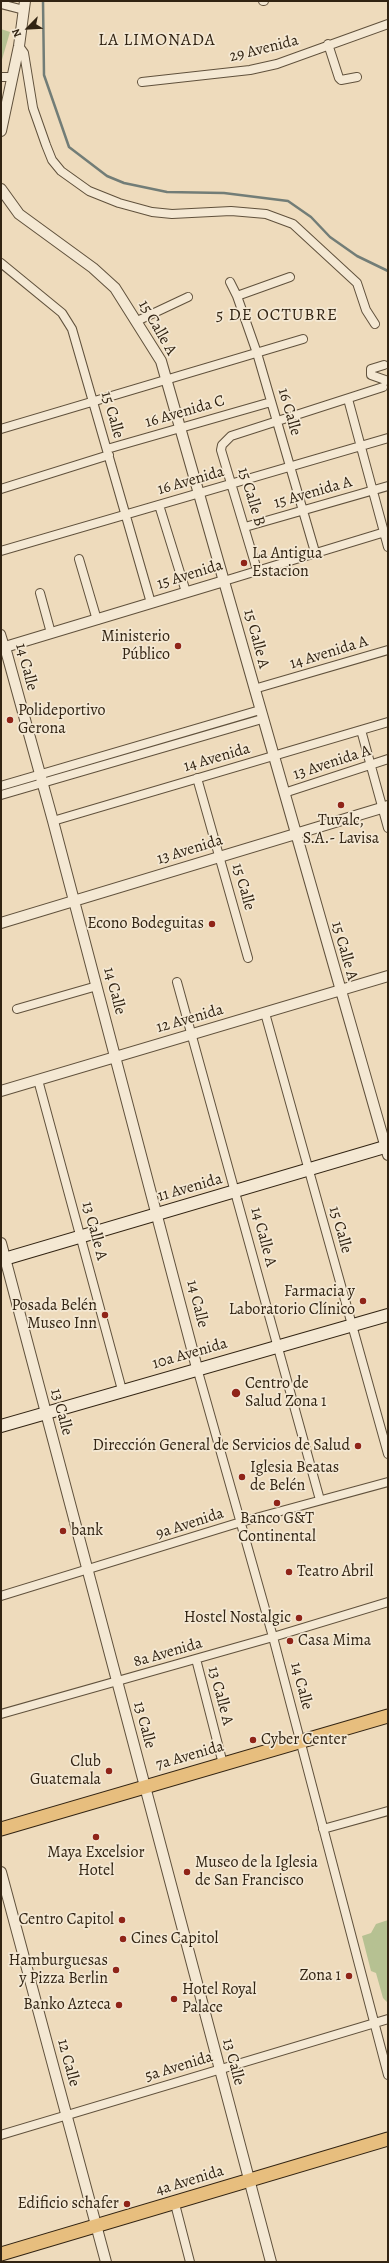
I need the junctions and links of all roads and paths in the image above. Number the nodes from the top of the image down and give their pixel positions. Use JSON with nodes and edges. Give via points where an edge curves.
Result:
{"nodes":[{"id":1,"x":1,"y":4,"type":"edge"},
{"id":2,"x":24,"y":5,"type":"edge"},
{"id":3,"x":388,"y":24,"type":"edge"},
{"id":4,"x":328,"y":44,"type":"junction"},
{"id":5,"x":19,"y":46,"type":"junction"},
{"id":6,"x":1,"y":77,"type":"edge"},
{"id":7,"x":13,"y":77,"type":"junction"},
{"id":8,"x":357,"y":77,"type":"dead end"},
{"id":9,"x":142,"y":82,"type":"dead end"},
{"id":10,"x":1,"y":131,"type":"edge"},
{"id":11,"x":1,"y":189,"type":"edge"},
{"id":12,"x":1,"y":263,"type":"edge"},
{"id":13,"x":290,"y":277,"type":"dead end"},
{"id":14,"x":230,"y":282,"type":"dead end"},
{"id":15,"x":237,"y":296,"type":"junction"},
{"id":16,"x":188,"y":297,"type":"dead end"},
{"id":17,"x":137,"y":321,"type":"junction"},
{"id":18,"x":375,"y":324,"type":"dead end"},
{"id":19,"x":303,"y":339,"type":"dead end"},
{"id":20,"x":257,"y":353,"type":"junction"},
{"id":21,"x":384,"y":365,"type":"dead end"},
{"id":22,"x":167,"y":380,"type":"junction"},
{"id":23,"x":386,"y":384,"type":"edge"},
{"id":24,"x":348,"y":399,"type":"junction"},
{"id":25,"x":93,"y":400,"type":"junction"},
{"id":26,"x":271,"y":402,"type":"junction"},
{"id":27,"x":277,"y":420,"type":"junction"},
{"id":28,"x":181,"y":428,"type":"junction"},
{"id":29,"x":1,"y":429,"type":"edge"},
{"id":30,"x":388,"y":438,"type":"edge"},
{"id":31,"x":360,"y":446,"type":"junction"},
{"id":32,"x":108,"y":452,"type":"junction"},
{"id":33,"x":289,"y":467,"type":"junction"},
{"id":34,"x":231,"y":484,"type":"junction"},
{"id":35,"x":388,"y":486,"type":"edge"},
{"id":36,"x":1,"y":489,"type":"edge"},
{"id":37,"x":373,"y":491,"type":"junction"},
{"id":38,"x":199,"y":493,"type":"junction"},
{"id":39,"x":158,"y":505,"type":"junction"},
{"id":40,"x":302,"y":510,"type":"junction"},
{"id":41,"x":127,"y":514,"type":"junction"},
{"id":42,"x":245,"y":526,"type":"junction"},
{"id":43,"x":385,"y":532,"type":"junction"},
{"id":44,"x":388,"y":547,"type":"edge"},
{"id":45,"x":1,"y":551,"type":"edge"},
{"id":46,"x":315,"y":552,"type":"junction"},
{"id":47,"x":79,"y":559,"type":"dead end"},
{"id":48,"x":257,"y":570,"type":"junction"},
{"id":49,"x":224,"y":580,"type":"junction"},
{"id":50,"x":186,"y":592,"type":"junction"},
{"id":51,"x":40,"y":593,"type":"dead end"},
{"id":52,"x":151,"y":603,"type":"junction"},
{"id":53,"x":97,"y":620,"type":"junction"},
{"id":54,"x":51,"y":633,"type":"junction"},
{"id":55,"x":1,"y":634,"type":"edge"},
{"id":56,"x":4,"y":647,"type":"junction"},
{"id":57,"x":388,"y":650,"type":"edge"},
{"id":58,"x":4,"y":659,"type":"edge"},
{"id":59,"x":254,"y":690,"type":"junction"},
{"id":60,"x":261,"y":714,"type":"junction"},
{"id":61,"x":388,"y":722,"type":"edge"},
{"id":62,"x":361,"y":730,"type":"junction"},
{"id":63,"x":273,"y":756,"type":"junction"},
{"id":64,"x":388,"y":759,"type":"edge"},
{"id":65,"x":371,"y":765,"type":"junction"},
{"id":66,"x":197,"y":778,"type":"junction"},
{"id":67,"x":41,"y":779,"type":"junction"},
{"id":68,"x":1,"y":786,"type":"edge"},
{"id":69,"x":284,"y":793,"type":"junction"},
{"id":70,"x":1,"y":795,"type":"edge"},
{"id":71,"x":385,"y":807,"type":"edge"},
{"id":72,"x":53,"y":821,"type":"junction"},
{"id":73,"x":388,"y":828,"type":"edge"},
{"id":74,"x":295,"y":834,"type":"junction"},
{"id":75,"x":220,"y":857,"type":"junction"},
{"id":76,"x":74,"y":901,"type":"junction"},
{"id":77,"x":1,"y":924,"type":"edge"},
{"id":78,"x":248,"y":958,"type":"dead end"},
{"id":79,"x":388,"y":976,"type":"edge"},
{"id":80,"x":177,"y":982,"type":"dead end"},
{"id":81,"x":97,"y":986,"type":"junction"},
{"id":82,"x":340,"y":990,"type":"junction"},
{"id":83,"x":17,"y":1009,"type":"dead end"},
{"id":84,"x":265,"y":1013,"type":"junction"},
{"id":85,"x":193,"y":1034,"type":"junction"},
{"id":86,"x":116,"y":1057,"type":"junction"},
{"id":87,"x":38,"y":1080,"type":"junction"},
{"id":88,"x":1,"y":1091,"type":"edge"},
{"id":89,"x":387,"y":1149,"type":"edge"},
{"id":90,"x":308,"y":1170,"type":"junction"},
{"id":91,"x":236,"y":1191,"type":"junction"},
{"id":92,"x":158,"y":1214,"type":"junction"},
{"id":93,"x":81,"y":1237,"type":"junction"},
{"id":94,"x":1,"y":1243,"type":"edge"},
{"id":95,"x":3,"y":1259,"type":"edge"},
{"id":96,"x":388,"y":1315,"type":"edge"},
{"id":97,"x":353,"y":1324,"type":"junction"},
{"id":98,"x":277,"y":1346,"type":"junction"},
{"id":99,"x":198,"y":1368,"type":"junction"},
{"id":100,"x":122,"y":1390,"type":"junction"},
{"id":101,"x":46,"y":1413,"type":"junction"},
{"id":102,"x":1,"y":1426,"type":"edge"},
{"id":103,"x":388,"y":1454,"type":"edge"},
{"id":104,"x":388,"y":1482,"type":"edge"},
{"id":105,"x":320,"y":1500,"type":"junction"},
{"id":106,"x":240,"y":1522,"type":"junction"},
{"id":107,"x":88,"y":1571,"type":"junction"},
{"id":108,"x":1,"y":1596,"type":"edge"},
{"id":109,"x":388,"y":1602,"type":"edge"},
{"id":110,"x":273,"y":1637,"type":"junction"},
{"id":111,"x":196,"y":1659,"type":"junction"},
{"id":112,"x":117,"y":1682,"type":"junction"},
{"id":113,"x":1,"y":1714,"type":"edge"},
{"id":114,"x":388,"y":1716,"type":"edge"},
{"id":115,"x":300,"y":1741,"type":"junction"},
{"id":116,"x":223,"y":1764,"type":"junction"},
{"id":117,"x":145,"y":1787,"type":"junction"},
{"id":118,"x":388,"y":1811,"type":"edge"},
{"id":119,"x":1,"y":1829,"type":"edge"},
{"id":120,"x":323,"y":1829,"type":"junction"},
{"id":121,"x":1,"y":1872,"type":"edge"},
{"id":122,"x":388,"y":2019,"type":"edge"},
{"id":123,"x":374,"y":2023,"type":"junction"},
{"id":124,"x":219,"y":2070,"type":"junction"},
{"id":125,"x":388,"y":2075,"type":"edge"},
{"id":126,"x":66,"y":2116,"type":"junction"},
{"id":127,"x":1,"y":2135,"type":"edge"},
{"id":128,"x":388,"y":2139,"type":"edge"},
{"id":129,"x":250,"y":2180,"type":"junction"},
{"id":130,"x":175,"y":2204,"type":"junction"},
{"id":131,"x":96,"y":2226,"type":"junction"},
{"id":132,"x":1,"y":2254,"type":"edge"},
{"id":133,"x":106,"y":2262,"type":"edge"},
{"id":134,"x":190,"y":2262,"type":"edge"},
{"id":135,"x":271,"y":2262,"type":"edge"}],
"edges":[{"from":1,"to":2,"type":"street"},
{"from":2,"to":5,"type":"street"},
{"from":3,"to":4,"type":"street","name":"29 Avenida"},
{"from":4,"to":8,"type":"street","via":[[341,80]]},
{"from":4,"to":9,"type":"street","name":"29 Avenida","via":[[277,64],[250,70]]},
{"from":5,"to":7,"type":"street"},
{"from":5,"to":18,"type":"street","via":[[24,53],[33,108],[52,160],[61,171],[89,191],[152,212],[172,214],[231,211],[266,214],[294,224],[357,283],[366,310]]},
{"from":6,"to":7,"type":"street"},
{"from":7,"to":10,"type":"street"},
{"from":11,"to":17,"type":"street","name":"15 Calle A","via":[[18,214],[116,288]]},
{"from":12,"to":25,"type":"street","name":"15 Calle","via":[[68,320]]},
{"from":13,"to":15,"type":"street"},
{"from":14,"to":15,"type":"street","name":"16 Calle"},
{"from":15,"to":20,"type":"street","name":"16 Calle"},
{"from":16,"to":17,"type":"street"},
{"from":17,"to":22,"type":"street","name":"15 Calle A","via":[[161,361]]},
{"from":19,"to":20,"type":"street"},
{"from":20,"to":22,"type":"street"},
{"from":20,"to":26,"type":"street","name":"16 Calle"},
{"from":21,"to":23,"type":"street","via":[[372,369],[371,375]]},
{"from":22,"to":25,"type":"street"},
{"from":22,"to":28,"type":"street","name":"15 Calle A"},
{"from":23,"to":24,"type":"street"},
{"from":24,"to":27,"type":"street"},
{"from":24,"to":31,"type":"street"},
{"from":25,"to":29,"type":"street"},
{"from":25,"to":32,"type":"street","name":"15 Calle"},
{"from":26,"to":27,"type":"street","name":"16 Calle"},
{"from":26,"to":28,"type":"street","name":"16 Avenida C"},
{"from":27,"to":33,"type":"street","name":"16 Calle"},
{"from":27,"to":34,"type":"street","name":"15 Calle B","via":[[231,436],[222,445],[221,450]]},
{"from":28,"to":32,"type":"street","name":"16 Avenida C"},
{"from":28,"to":38,"type":"street","name":"15 Calle A"},
{"from":30,"to":31,"type":"street","name":"16 Avenida"},
{"from":31,"to":33,"type":"street","name":"16 Avenida"},
{"from":31,"to":37,"type":"street"},
{"from":32,"to":36,"type":"street","name":"16 Avenida C"},
{"from":32,"to":41,"type":"street","name":"15 Calle"},
{"from":33,"to":34,"type":"street","name":"16 Avenida"},
{"from":33,"to":40,"type":"street","name":"16 Calle"},
{"from":34,"to":38,"type":"street","name":"16 Avenida"},
{"from":34,"to":42,"type":"street","name":"15 Calle B"},
{"from":35,"to":37,"type":"street","name":"15 Avenida A"},
{"from":37,"to":40,"type":"street","name":"15 Avenida A"},
{"from":37,"to":43,"type":"street"},
{"from":38,"to":39,"type":"street","name":"16 Avenida"},
{"from":38,"to":49,"type":"street","name":"15 Calle A"},
{"from":39,"to":41,"type":"street","name":"16 Avenida"},
{"from":39,"to":50,"type":"street"},
{"from":40,"to":42,"type":"street","name":"15 Avenida A"},
{"from":40,"to":46,"type":"street","name":"16 Calle"},
{"from":41,"to":45,"type":"street","name":"16 Avenida"},
{"from":41,"to":52,"type":"street","name":"15 Calle"},
{"from":42,"to":48,"type":"street","name":"15 Calle B"},
{"from":43,"to":44,"type":"street"},
{"from":43,"to":46,"type":"street","name":"15 Avenida"},
{"from":46,"to":48,"type":"street","name":"15 Avenida"},
{"from":47,"to":53,"type":"street"},
{"from":48,"to":49,"type":"street","name":"15 Avenida"},
{"from":49,"to":50,"type":"street","name":"15 Avenida"},
{"from":49,"to":59,"type":"street","name":"15 Calle A"},
{"from":50,"to":52,"type":"street","name":"15 Avenida"},
{"from":51,"to":54,"type":"street"},
{"from":52,"to":53,"type":"street","name":"15 Avenida"},
{"from":53,"to":54,"type":"street","name":"15 Avenida"},
{"from":54,"to":56,"type":"street","name":"15 Avenida"},
{"from":55,"to":56,"type":"street","name":"14 Calle"},
{"from":56,"to":58,"type":"street","name":"14 Calle"},
{"from":57,"to":59,"type":"street","name":"14 Avenida A"},
{"from":58,"to":67,"type":"street","name":"14 Calle"},
{"from":59,"to":60,"type":"street","name":"15 Calle A"},
{"from":60,"to":63,"type":"street","name":"15 Calle A"},
{"from":60,"to":67,"type":"street","name":"14 Avenida"},
{"from":61,"to":62,"type":"street","name":"14 Avenida"},
{"from":62,"to":63,"type":"street","name":"14 Avenida"},
{"from":62,"to":65,"type":"street"},
{"from":63,"to":66,"type":"street","name":"14 Avenida"},
{"from":63,"to":69,"type":"street","name":"15 Calle A"},
{"from":64,"to":65,"type":"street","name":"13 Avenida A"},
{"from":65,"to":69,"type":"street","name":"13 Avenida A"},
{"from":65,"to":71,"type":"street"},
{"from":66,"to":72,"type":"street","name":"14 Avenida"},
{"from":66,"to":75,"type":"street","name":"15 Calle"},
{"from":67,"to":68,"type":"street","name":"14 Avenida"},
{"from":67,"to":70,"type":"street","name":"14 Avenida"},
{"from":67,"to":72,"type":"street","name":"14 Calle"},
{"from":69,"to":74,"type":"street","name":"15 Calle A"},
{"from":71,"to":73,"type":"street"},
{"from":71,"to":74,"type":"street","name":"13 Avenida"},
{"from":72,"to":76,"type":"street","name":"14 Calle"},
{"from":74,"to":75,"type":"street","name":"13 Avenida"},
{"from":74,"to":82,"type":"street","name":"15 Calle A"},
{"from":75,"to":76,"type":"street","name":"13 Avenida"},
{"from":75,"to":78,"type":"street","name":"15 Calle"},
{"from":76,"to":77,"type":"street","name":"13 Avenida"},
{"from":76,"to":81,"type":"street","name":"14 Calle"},
{"from":79,"to":82,"type":"street","name":"12 Avenida"},
{"from":80,"to":85,"type":"street","name":"14 Calle A"},
{"from":81,"to":83,"type":"street"},
{"from":81,"to":86,"type":"street","name":"14 Calle"},
{"from":82,"to":84,"type":"street","name":"12 Avenida"},
{"from":82,"to":89,"type":"street","name":"15 Calle A"},
{"from":84,"to":85,"type":"street","name":"12 Avenida"},
{"from":84,"to":90,"type":"street","name":"15 Calle"},
{"from":85,"to":86,"type":"street","name":"12 Avenida"},
{"from":85,"to":91,"type":"street","name":"14 Calle A"},
{"from":86,"to":87,"type":"street","name":"12 Avenida"},
{"from":86,"to":92,"type":"street","name":"14 Calle"},
{"from":87,"to":88,"type":"street","name":"12 Avenida"},
{"from":87,"to":93,"type":"street","name":"13 Calle A"},
{"from":89,"to":90,"type":"main road","name":"11 Avenida"},
{"from":90,"to":91,"type":"main road","name":"11 Avenida"},
{"from":90,"to":97,"type":"street","name":"15 Calle"},
{"from":91,"to":92,"type":"main road","name":"11 Avenida"},
{"from":91,"to":98,"type":"street","name":"14 Calle A"},
{"from":92,"to":93,"type":"main road","name":"11 Avenida"},
{"from":92,"to":99,"type":"street","name":"14 Calle"},
{"from":93,"to":95,"type":"main road","name":"11 Avenida"},
{"from":93,"to":100,"type":"street","name":"13 Calle A"},
{"from":94,"to":95,"type":"street","name":"13 Calle"},
{"from":95,"to":101,"type":"street","name":"13 Calle"},
{"from":96,"to":97,"type":"main road","name":"10a Avenida"},
{"from":97,"to":98,"type":"main road","name":"10a Avenida"},
{"from":97,"to":103,"type":"street","name":"15 Calle"},
{"from":98,"to":99,"type":"main road","name":"10a Avenida"},
{"from":98,"to":105,"type":"street","name":"14 Calle A"},
{"from":99,"to":100,"type":"main road","name":"10a Avenida"},
{"from":99,"to":106,"type":"street","name":"14 Calle"},
{"from":100,"to":101,"type":"main road","name":"10a Avenida"},
{"from":101,"to":102,"type":"main road","name":"10a Avenida"},
{"from":101,"to":107,"type":"street","name":"13 Calle"},
{"from":104,"to":105,"type":"street","name":"9a Avenida"},
{"from":105,"to":106,"type":"street","name":"9a Avenida"},
{"from":106,"to":107,"type":"street","name":"9a Avenida"},
{"from":106,"to":110,"type":"street","name":"14 Calle"},
{"from":107,"to":108,"type":"street","name":"9a Avenida"},
{"from":107,"to":112,"type":"street","name":"13 Calle"},
{"from":109,"to":110,"type":"street","name":"8a Avenida"},
{"from":110,"to":111,"type":"street","name":"8a Avenida"},
{"from":110,"to":115,"type":"street","name":"14 Calle"},
{"from":111,"to":112,"type":"street","name":"8a Avenida"},
{"from":111,"to":116,"type":"street","name":"13 Calle A"},
{"from":112,"to":113,"type":"street","name":"8a Avenida"},
{"from":112,"to":117,"type":"street","name":"13 Calle"},
{"from":114,"to":115,"type":"main road","name":"7a Avenida"},
{"from":115,"to":116,"type":"main road","name":"7a Avenida"},
{"from":115,"to":120,"type":"street","name":"14 Calle"},
{"from":116,"to":117,"type":"main road","name":"7a Avenida"},
{"from":117,"to":119,"type":"main road","name":"7a Avenida"},
{"from":117,"to":124,"type":"street","name":"13 Calle"},
{"from":118,"to":120,"type":"street"},
{"from":120,"to":123,"type":"street","name":"14 Calle"},
{"from":121,"to":126,"type":"street","name":"12 Calle"},
{"from":122,"to":123,"type":"street","name":"5a Avenida"},
{"from":123,"to":124,"type":"street","name":"5a Avenida"},
{"from":123,"to":125,"type":"street","name":"14 Calle"},
{"from":124,"to":126,"type":"street","name":"5a Avenida"},
{"from":124,"to":129,"type":"street","name":"13 Calle"},
{"from":126,"to":127,"type":"street","name":"5a Avenida"},
{"from":126,"to":131,"type":"street","name":"12 Calle"},
{"from":128,"to":129,"type":"main road","name":"4a Avenida"},
{"from":129,"to":130,"type":"main road","name":"4a Avenida"},
{"from":129,"to":135,"type":"street","name":"13 Calle"},
{"from":130,"to":131,"type":"main road","name":"4a Avenida"},
{"from":130,"to":134,"type":"street"},
{"from":131,"to":132,"type":"main road","name":"4a Avenida"},
{"from":131,"to":133,"type":"street","name":"12 Calle"}]}
